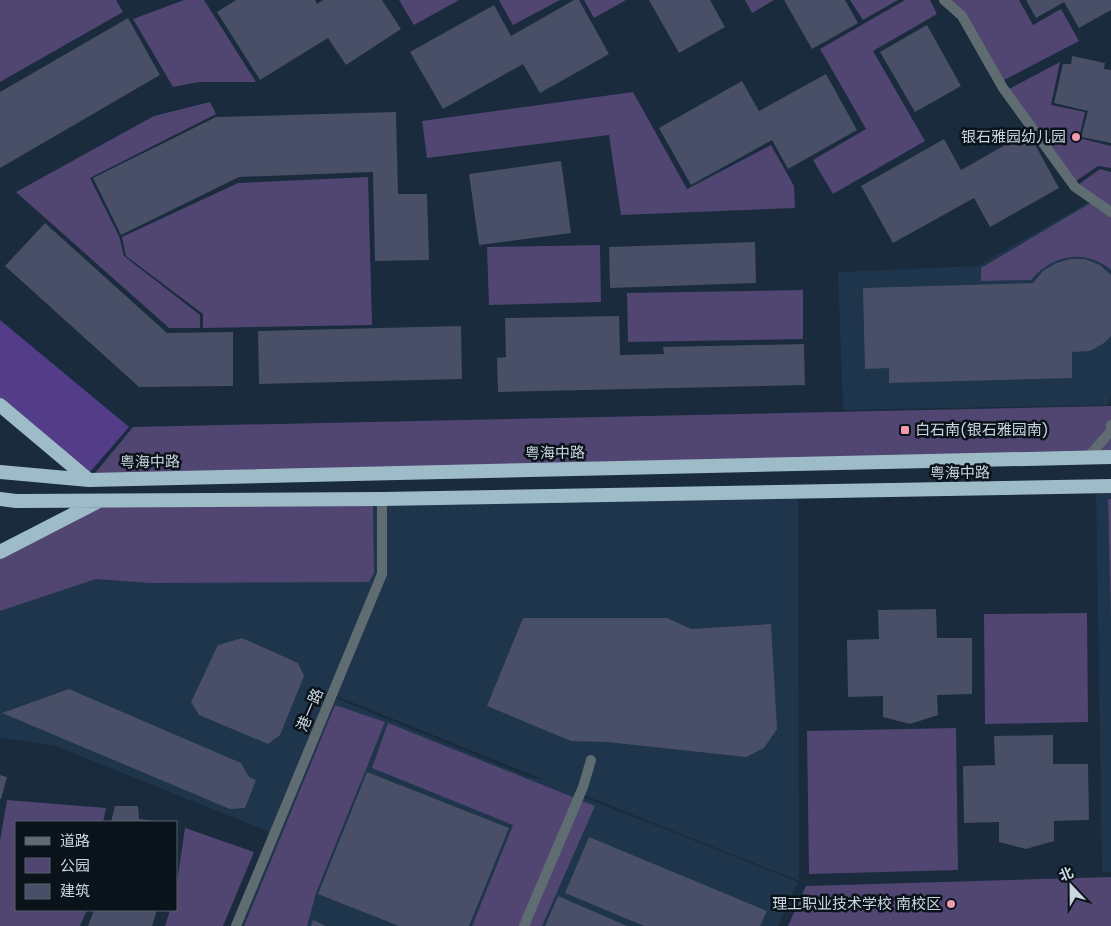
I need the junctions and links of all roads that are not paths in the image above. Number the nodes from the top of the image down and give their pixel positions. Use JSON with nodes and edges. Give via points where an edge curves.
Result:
{"nodes":[{"id":1,"x":944,"y":0,"type":"edge"},
{"id":2,"x":1111,"y":212,"type":"edge"},
{"id":3,"x":0,"y":405,"type":"edge"},
{"id":4,"x":1111,"y":425,"type":"edge"},
{"id":5,"x":1088,"y":457,"type":"junction"},
{"id":6,"x":1111,"y":457,"type":"edge"},
{"id":7,"x":0,"y":472,"type":"edge"},
{"id":8,"x":89,"y":480,"type":"junction"},
{"id":9,"x":1111,"y":486,"type":"edge"},
{"id":10,"x":382,"y":498,"type":"junction"},
{"id":11,"x":0,"y":499,"type":"edge"},
{"id":12,"x":100,"y":501,"type":"junction"},
{"id":13,"x":0,"y":552,"type":"edge"},
{"id":14,"x":591,"y":760,"type":"dead end"},
{"id":15,"x":236,"y":926,"type":"edge"},
{"id":16,"x":524,"y":926,"type":"edge"}],
"edges":[{"from":1,"to":2,"type":"street","via":[[962,16],[1003,88],[1075,187]]},
{"from":3,"to":8,"type":"highway"},
{"from":4,"to":5,"type":"street","via":[[1111,431]]},
{"from":5,"to":6,"type":"highway","name":"粤海中路"},
{"from":5,"to":8,"type":"highway","name":"粤海中路"},
{"from":7,"to":8,"type":"highway","name":"粤海中路"},
{"from":9,"to":10,"type":"highway","name":"粤海中路"},
{"from":10,"to":12,"type":"highway","name":"粤海中路"},
{"from":10,"to":15,"type":"street","name":"港一路","via":[[382,574]]},
{"from":11,"to":12,"type":"highway","name":"粤海中路","via":[[16,502]]},
{"from":12,"to":13,"type":"highway"},
{"from":14,"to":16,"type":"street","via":[[583,787]]}]}
